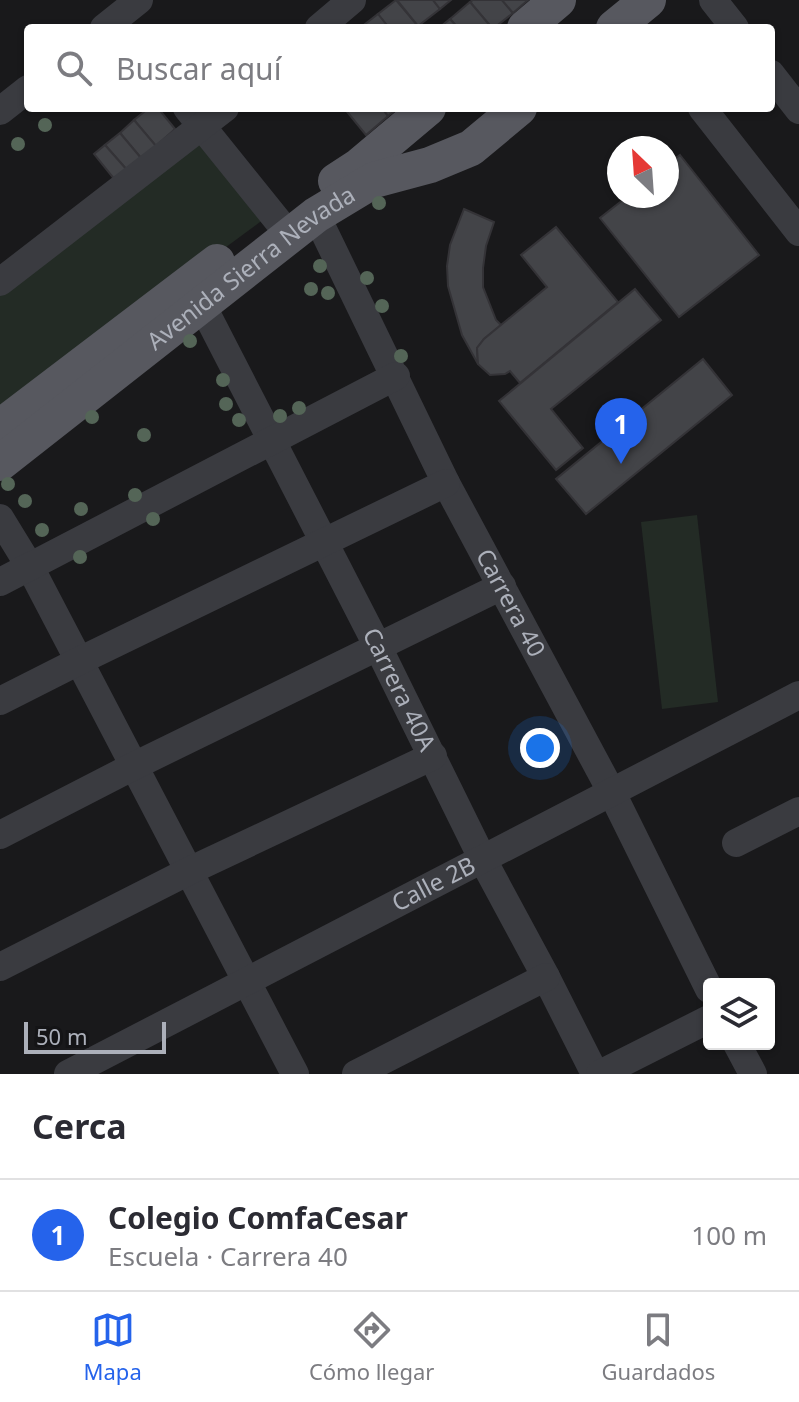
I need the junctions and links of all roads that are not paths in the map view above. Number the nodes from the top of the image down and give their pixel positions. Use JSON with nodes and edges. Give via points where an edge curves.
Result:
{"nodes":[{"id":1,"x":139,"y":0,"type":"edge"},
{"id":2,"x":352,"y":0,"type":"edge"},
{"id":3,"x":558,"y":0,"type":"edge"},
{"id":4,"x":713,"y":0,"type":"edge"},
{"id":5,"x":109,"y":19,"type":"edge"},
{"id":6,"x":324,"y":24,"type":"edge"},
{"id":7,"x":530,"y":24,"type":"edge"},
{"id":8,"x":732,"y":24,"type":"edge"},
{"id":9,"x":775,"y":79,"type":"edge"},
{"id":10,"x":24,"y":92,"type":"edge"},
{"id":11,"x":799,"y":110,"type":"edge"},
{"id":12,"x":0,"y":111,"type":"edge"},
{"id":13,"x":423,"y":112,"type":"edge"},
{"id":14,"x":514,"y":112,"type":"edge"},
{"id":15,"x":705,"y":112,"type":"edge"},
{"id":16,"x":195,"y":117,"type":"edge"},
{"id":17,"x":295,"y":223,"type":"junction"},
{"id":18,"x":799,"y":232,"type":"edge"},
{"id":19,"x":0,"y":282,"type":"edge"},
{"id":20,"x":202,"y":305,"type":"junction"},
{"id":21,"x":396,"y":376,"type":"junction"},
{"id":22,"x":0,"y":427,"type":"edge"},
{"id":23,"x":273,"y":440,"type":"junction"},
{"id":24,"x":0,"y":463,"type":"edge"},
{"id":25,"x":446,"y":483,"type":"junction"},
{"id":26,"x":0,"y":518,"type":"edge"},
{"id":27,"x":324,"y":542,"type":"junction"},
{"id":28,"x":30,"y":567,"type":"junction"},
{"id":29,"x":0,"y":582,"type":"edge"},
{"id":30,"x":502,"y":586,"type":"junction"},
{"id":31,"x":378,"y":647,"type":"junction"},
{"id":32,"x":79,"y":661,"type":"junction"},
{"id":33,"x":799,"y":695,"type":"edge"},
{"id":34,"x":0,"y":701,"type":"edge"},
{"id":35,"x":433,"y":756,"type":"junction"},
{"id":36,"x":134,"y":766,"type":"junction"},
{"id":37,"x":612,"y":793,"type":"junction"},
{"id":38,"x":799,"y":811,"type":"edge"},
{"id":39,"x":0,"y":835,"type":"edge"},
{"id":40,"x":736,"y":843,"type":"dead end"},
{"id":41,"x":483,"y":860,"type":"junction"},
{"id":42,"x":189,"y":871,"type":"junction"},
{"id":43,"x":0,"y":967,"type":"edge"},
{"id":44,"x":546,"y":977,"type":"junction"},
{"id":45,"x":704,"y":978,"type":"edge"},
{"id":46,"x":247,"y":982,"type":"junction"},
{"id":47,"x":703,"y":1022,"type":"edge"},
{"id":48,"x":740,"y":1050,"type":"edge"},
{"id":49,"x":68,"y":1074,"type":"edge"},
{"id":50,"x":295,"y":1074,"type":"edge"},
{"id":51,"x":356,"y":1074,"type":"edge"},
{"id":52,"x":598,"y":1074,"type":"edge"},
{"id":53,"x":753,"y":1074,"type":"edge"}],
"edges":[{"from":1,"to":5,"type":"street"},
{"from":2,"to":6,"type":"street"},
{"from":3,"to":7,"type":"main road"},
{"from":4,"to":8,"type":"street"},
{"from":9,"to":11,"type":"street"},
{"from":10,"to":12,"type":"street"},
{"from":13,"to":17,"type":"main road","name":"Avenida Sierra Nevada"},
{"from":14,"to":17,"type":"main road","name":"Avenida Sierra Nevada","via":[[471,148],[374,180]]},
{"from":15,"to":18,"type":"street"},
{"from":16,"to":17,"type":"street","name":"Carrera 40"},
{"from":16,"to":19,"type":"street"},
{"from":17,"to":20,"type":"main road","name":"Avenida Sierra Nevada"},
{"from":17,"to":21,"type":"street","name":"Carrera 40"},
{"from":17,"to":22,"type":"main road","name":"Avenida Sierra Nevada","via":[[250,237]]},
{"from":20,"to":23,"type":"street","name":"Carrera 40A"},
{"from":20,"to":24,"type":"main road","name":"Avenida Sierra Nevada"},
{"from":21,"to":23,"type":"street"},
{"from":21,"to":25,"type":"street","name":"Carrera 40"},
{"from":23,"to":27,"type":"street","name":"Carrera 40A"},
{"from":23,"to":28,"type":"street"},
{"from":25,"to":27,"type":"street"},
{"from":25,"to":30,"type":"street","name":"Carrera 40"},
{"from":26,"to":28,"type":"street"},
{"from":27,"to":31,"type":"street","name":"Carrera 40A"},
{"from":27,"to":32,"type":"street"},
{"from":28,"to":29,"type":"street"},
{"from":28,"to":32,"type":"street"},
{"from":30,"to":31,"type":"street"},
{"from":30,"to":37,"type":"street","name":"Carrera 40"},
{"from":31,"to":35,"type":"street","name":"Carrera 40A"},
{"from":31,"to":36,"type":"street"},
{"from":32,"to":34,"type":"street"},
{"from":32,"to":36,"type":"street"},
{"from":33,"to":37,"type":"street","name":"Calle 2B"},
{"from":35,"to":41,"type":"street","name":"Carrera 40A"},
{"from":35,"to":42,"type":"street"},
{"from":36,"to":39,"type":"street"},
{"from":36,"to":42,"type":"street"},
{"from":37,"to":41,"type":"street","name":"Calle 2B"},
{"from":37,"to":45,"type":"street","name":"Carrera 40"},
{"from":38,"to":40,"type":"street"},
{"from":41,"to":44,"type":"street","name":"Carrera 40A"},
{"from":41,"to":46,"type":"street","name":"Calle 2B"},
{"from":42,"to":43,"type":"street"},
{"from":42,"to":46,"type":"street"},
{"from":44,"to":51,"type":"street"},
{"from":44,"to":52,"type":"street","name":"Carrera 40A"},
{"from":46,"to":49,"type":"street","name":"Calle 2B"},
{"from":46,"to":50,"type":"street"},
{"from":47,"to":52,"type":"street"},
{"from":48,"to":53,"type":"street"}]}
